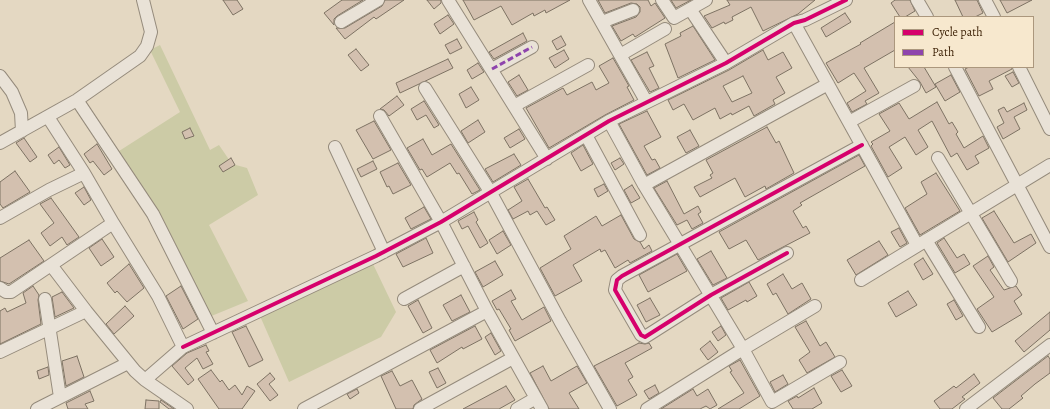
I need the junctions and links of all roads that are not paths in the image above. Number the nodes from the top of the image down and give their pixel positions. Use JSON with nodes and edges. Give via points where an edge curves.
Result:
{"nodes":[{"id":1,"x":143,"y":0,"type":"edge"},
{"id":2,"x":378,"y":0,"type":"edge"},
{"id":3,"x":448,"y":0,"type":"edge"},
{"id":4,"x":589,"y":0,"type":"edge"},
{"id":5,"x":662,"y":0,"type":"edge"},
{"id":6,"x":706,"y":0,"type":"edge"},
{"id":7,"x":846,"y":0,"type":"edge"},
{"id":8,"x":917,"y":0,"type":"edge"},
{"id":9,"x":985,"y":0,"type":"edge"},
{"id":10,"x":690,"y":9,"type":"junction"},
{"id":11,"x":633,"y":10,"type":"dead end"},
{"id":12,"x":926,"y":16,"type":"edge"},
{"id":13,"x":993,"y":16,"type":"edge"},
{"id":14,"x":340,"y":22,"type":"dead end"},
{"id":15,"x":602,"y":22,"type":"junction"},
{"id":16,"x":794,"y":23,"type":"junction"},
{"id":17,"x":665,"y":29,"type":"dead end"},
{"id":18,"x":532,"y":47,"type":"dead end"},
{"id":19,"x":620,"y":55,"type":"junction"},
{"id":20,"x":726,"y":63,"type":"junction"},
{"id":21,"x":588,"y":66,"type":"dead end"},
{"id":22,"x":956,"y":68,"type":"edge"},
{"id":23,"x":1020,"y":68,"type":"edge"},
{"id":24,"x":492,"y":70,"type":"junction"},
{"id":25,"x":0,"y":76,"type":"edge"},
{"id":26,"x":828,"y":84,"type":"junction"},
{"id":27,"x":914,"y":86,"type":"dead end"},
{"id":28,"x":425,"y":88,"type":"dead end"},
{"id":29,"x":77,"y":100,"type":"junction"},
{"id":30,"x":646,"y":101,"type":"junction"},
{"id":31,"x":514,"y":106,"type":"junction"},
{"id":32,"x":380,"y":116,"type":"dead end"},
{"id":33,"x":48,"y":117,"type":"junction"},
{"id":34,"x":609,"y":121,"type":"junction"},
{"id":35,"x":849,"y":122,"type":"junction"},
{"id":36,"x":1050,"y":129,"type":"edge"},
{"id":37,"x":22,"y":131,"type":"junction"},
{"id":38,"x":586,"y":135,"type":"junction"},
{"id":39,"x":0,"y":142,"type":"edge"},
{"id":40,"x":862,"y":145,"type":"junction"},
{"id":41,"x":335,"y":147,"type":"dead end"},
{"id":42,"x":938,"y":158,"type":"dead end"},
{"id":43,"x":547,"y":159,"type":"junction"},
{"id":44,"x":1050,"y":166,"type":"edge"},
{"id":45,"x":84,"y":173,"type":"junction"},
{"id":46,"x":1017,"y":184,"type":"junction"},
{"id":47,"x":644,"y":185,"type":"junction"},
{"id":48,"x":491,"y":193,"type":"junction"},
{"id":49,"x":971,"y":212,"type":"junction"},
{"id":50,"x":0,"y":218,"type":"edge"},
{"id":51,"x":441,"y":222,"type":"junction"},
{"id":52,"x":113,"y":223,"type":"junction"},
{"id":53,"x":640,"y":235,"type":"dead end"},
{"id":54,"x":922,"y":243,"type":"junction"},
{"id":55,"x":681,"y":244,"type":"junction"},
{"id":56,"x":1050,"y":247,"type":"edge"},
{"id":57,"x":384,"y":252,"type":"junction"},
{"id":58,"x":787,"y":253,"type":"dead end"},
{"id":59,"x":51,"y":265,"type":"junction"},
{"id":60,"x":464,"y":266,"type":"junction"},
{"id":61,"x":861,"y":280,"type":"dead end"},
{"id":62,"x":1011,"y":281,"type":"dead end"},
{"id":63,"x":0,"y":288,"type":"edge"},
{"id":64,"x":711,"y":295,"type":"junction"},
{"id":65,"x":45,"y":299,"type":"dead end"},
{"id":66,"x":404,"y":299,"type":"dead end"},
{"id":67,"x":815,"y":306,"type":"dead end"},
{"id":68,"x":86,"y":311,"type":"junction"},
{"id":69,"x":487,"y":311,"type":"junction"},
{"id":70,"x":979,"y":327,"type":"dead end"},
{"id":71,"x":50,"y":328,"type":"junction"},
{"id":72,"x":212,"y":333,"type":"junction"},
{"id":73,"x":1050,"y":345,"type":"edge"},
{"id":74,"x":183,"y":347,"type":"junction"},
{"id":75,"x":743,"y":349,"type":"junction"},
{"id":76,"x":0,"y":352,"type":"edge"},
{"id":77,"x":513,"y":358,"type":"junction"},
{"id":78,"x":840,"y":362,"type":"dead end"},
{"id":79,"x":128,"y":363,"type":"junction"},
{"id":80,"x":145,"y":380,"type":"junction"},
{"id":81,"x":60,"y":397,"type":"junction"},
{"id":82,"x":539,"y":404,"type":"edge"},
{"id":83,"x":775,"y":406,"type":"edge"},
{"id":84,"x":37,"y":409,"type":"edge"},
{"id":85,"x":187,"y":409,"type":"edge"},
{"id":86,"x":304,"y":409,"type":"edge"},
{"id":87,"x":420,"y":409,"type":"edge"},
{"id":88,"x":517,"y":409,"type":"edge"},
{"id":89,"x":610,"y":409,"type":"edge"},
{"id":90,"x":646,"y":409,"type":"edge"},
{"id":91,"x":966,"y":409,"type":"edge"}],
"edges":[{"from":1,"to":29,"type":"street","via":[[151,32],[147,46],[140,56]]},
{"from":2,"to":14,"type":"street"},
{"from":3,"to":24,"type":"street"},
{"from":4,"to":15,"type":"street"},
{"from":5,"to":10,"type":"street","via":[[674,18]]},
{"from":6,"to":10,"type":"street"},
{"from":7,"to":16,"type":"street"},
{"from":8,"to":12,"type":"street"},
{"from":9,"to":13,"type":"street"},
{"from":10,"to":20,"type":"street"},
{"from":11,"to":15,"type":"street"},
{"from":15,"to":19,"type":"street"},
{"from":16,"to":20,"type":"street"},
{"from":16,"to":26,"type":"street"},
{"from":17,"to":19,"type":"street"},
{"from":18,"to":24,"type":"street"},
{"from":19,"to":30,"type":"street"},
{"from":20,"to":30,"type":"street"},
{"from":21,"to":31,"type":"street"},
{"from":22,"to":46,"type":"street"},
{"from":23,"to":36,"type":"street"},
{"from":24,"to":31,"type":"street"},
{"from":25,"to":37,"type":"street","via":[[12,92],[21,113]]},
{"from":26,"to":35,"type":"street"},
{"from":26,"to":47,"type":"street"},
{"from":27,"to":35,"type":"street"},
{"from":28,"to":48,"type":"street"},
{"from":29,"to":33,"type":"street"},
{"from":29,"to":72,"type":"street","via":[[153,214]]},
{"from":30,"to":34,"type":"street"},
{"from":31,"to":43,"type":"street"},
{"from":32,"to":51,"type":"street"},
{"from":33,"to":37,"type":"street"},
{"from":33,"to":45,"type":"street"},
{"from":34,"to":38,"type":"street"},
{"from":34,"to":47,"type":"street"},
{"from":35,"to":40,"type":"street"},
{"from":37,"to":39,"type":"street"},
{"from":38,"to":43,"type":"street"},
{"from":38,"to":53,"type":"street"},
{"from":40,"to":54,"type":"street"},
{"from":40,"to":55,"type":"street"},
{"from":41,"to":57,"type":"street"},
{"from":42,"to":49,"type":"street"},
{"from":43,"to":48,"type":"street"},
{"from":44,"to":46,"type":"street"},
{"from":45,"to":50,"type":"street"},
{"from":45,"to":52,"type":"street"},
{"from":46,"to":49,"type":"street"},
{"from":46,"to":56,"type":"street"},
{"from":47,"to":55,"type":"street"},
{"from":48,"to":51,"type":"street"},
{"from":48,"to":89,"type":"street"},
{"from":49,"to":54,"type":"street"},
{"from":49,"to":62,"type":"street"},
{"from":51,"to":57,"type":"street"},
{"from":51,"to":60,"type":"street"},
{"from":52,"to":59,"type":"street"},
{"from":52,"to":74,"type":"street","via":[[158,296]]},
{"from":54,"to":61,"type":"street"},
{"from":54,"to":70,"type":"street"},
{"from":55,"to":64,"type":"street"},
{"from":55,"to":64,"type":"street","via":[[617,280],[615,290],[641,335],[645,337]]},
{"from":57,"to":72,"type":"street"},
{"from":58,"to":64,"type":"street"},
{"from":59,"to":63,"type":"street","via":[[11,292]]},
{"from":59,"to":68,"type":"street"},
{"from":60,"to":66,"type":"street"},
{"from":60,"to":69,"type":"street"},
{"from":64,"to":75,"type":"street"},
{"from":65,"to":71,"type":"street"},
{"from":67,"to":75,"type":"street"},
{"from":68,"to":71,"type":"street"},
{"from":68,"to":79,"type":"street"},
{"from":69,"to":77,"type":"street"},
{"from":69,"to":86,"type":"street"},
{"from":71,"to":76,"type":"street"},
{"from":71,"to":81,"type":"street"},
{"from":72,"to":74,"type":"street"},
{"from":73,"to":91,"type":"street"},
{"from":74,"to":80,"type":"street"},
{"from":75,"to":83,"type":"street"},
{"from":75,"to":90,"type":"street"},
{"from":77,"to":82,"type":"street"},
{"from":77,"to":87,"type":"street"},
{"from":78,"to":83,"type":"street"},
{"from":79,"to":80,"type":"street"},
{"from":79,"to":81,"type":"street"},
{"from":80,"to":85,"type":"street"},
{"from":81,"to":84,"type":"street"},
{"from":82,"to":88,"type":"street"}]}
